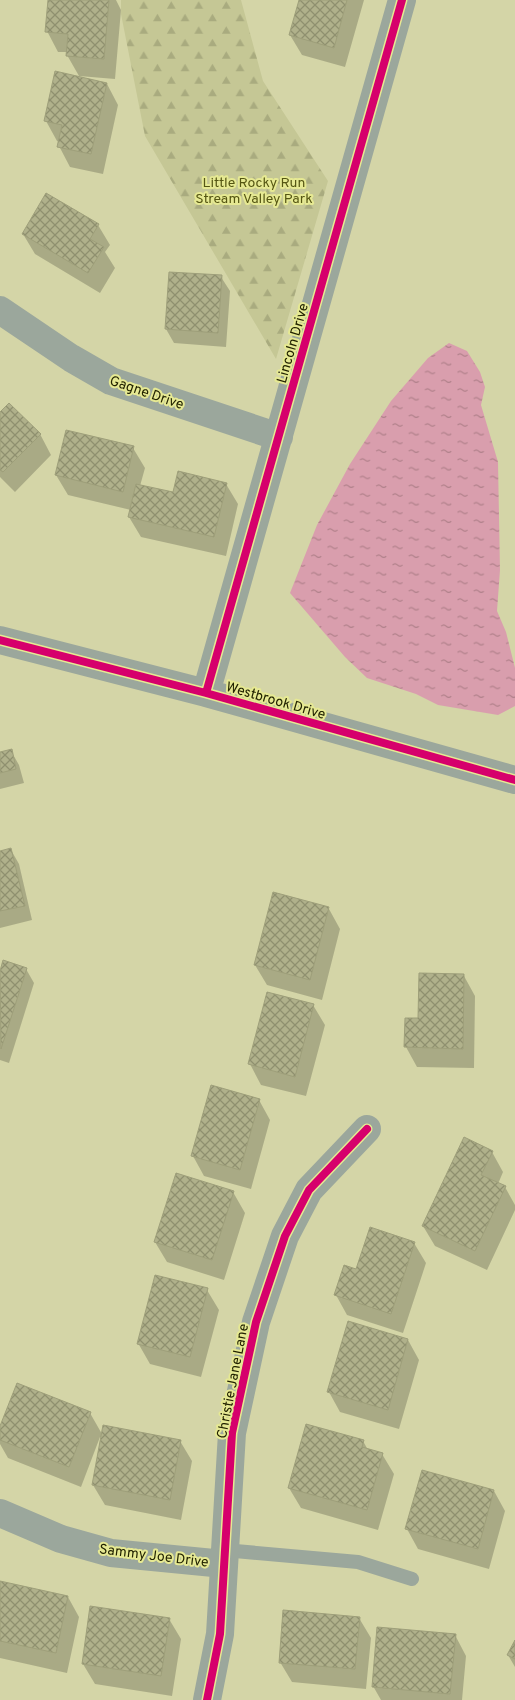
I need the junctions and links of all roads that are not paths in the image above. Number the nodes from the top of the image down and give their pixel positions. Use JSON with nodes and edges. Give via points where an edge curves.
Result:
{"nodes":[{"id":1,"x":402,"y":0,"type":"edge"},
{"id":2,"x":0,"y":310,"type":"edge"},
{"id":3,"x":279,"y":437,"type":"junction"},
{"id":4,"x":0,"y":640,"type":"edge"},
{"id":5,"x":206,"y":693,"type":"junction"},
{"id":6,"x":515,"y":780,"type":"edge"},
{"id":7,"x":367,"y":1129,"type":"dead end"},
{"id":8,"x":0,"y":1514,"type":"edge"},
{"id":9,"x":224,"y":1557,"type":"junction"},
{"id":10,"x":412,"y":1579,"type":"dead end"},
{"id":11,"x":207,"y":1700,"type":"edge"}],
"edges":[{"from":1,"to":3,"type":"street","name":"Lincoln Drive"},
{"from":2,"to":3,"type":"street","name":"Gagne Drive","via":[[111,381]]},
{"from":3,"to":5,"type":"street","name":"Lincoln Drive"},
{"from":4,"to":5,"type":"street","name":"Westbrook Drive"},
{"from":5,"to":6,"type":"street","name":"Westbrook Drive"},
{"from":7,"to":9,"type":"street","name":"Christie Jane Lane","via":[[309,1190],[285,1236],[256,1322],[232,1433]]},
{"from":8,"to":9,"type":"street","name":"Sammy Joe Drive","via":[[61,1539],[111,1553]]},
{"from":9,"to":10,"type":"lane","via":[[358,1562]]},
{"from":9,"to":11,"type":"street","name":"Christie Jane Lane","via":[[220,1634]]}]}
